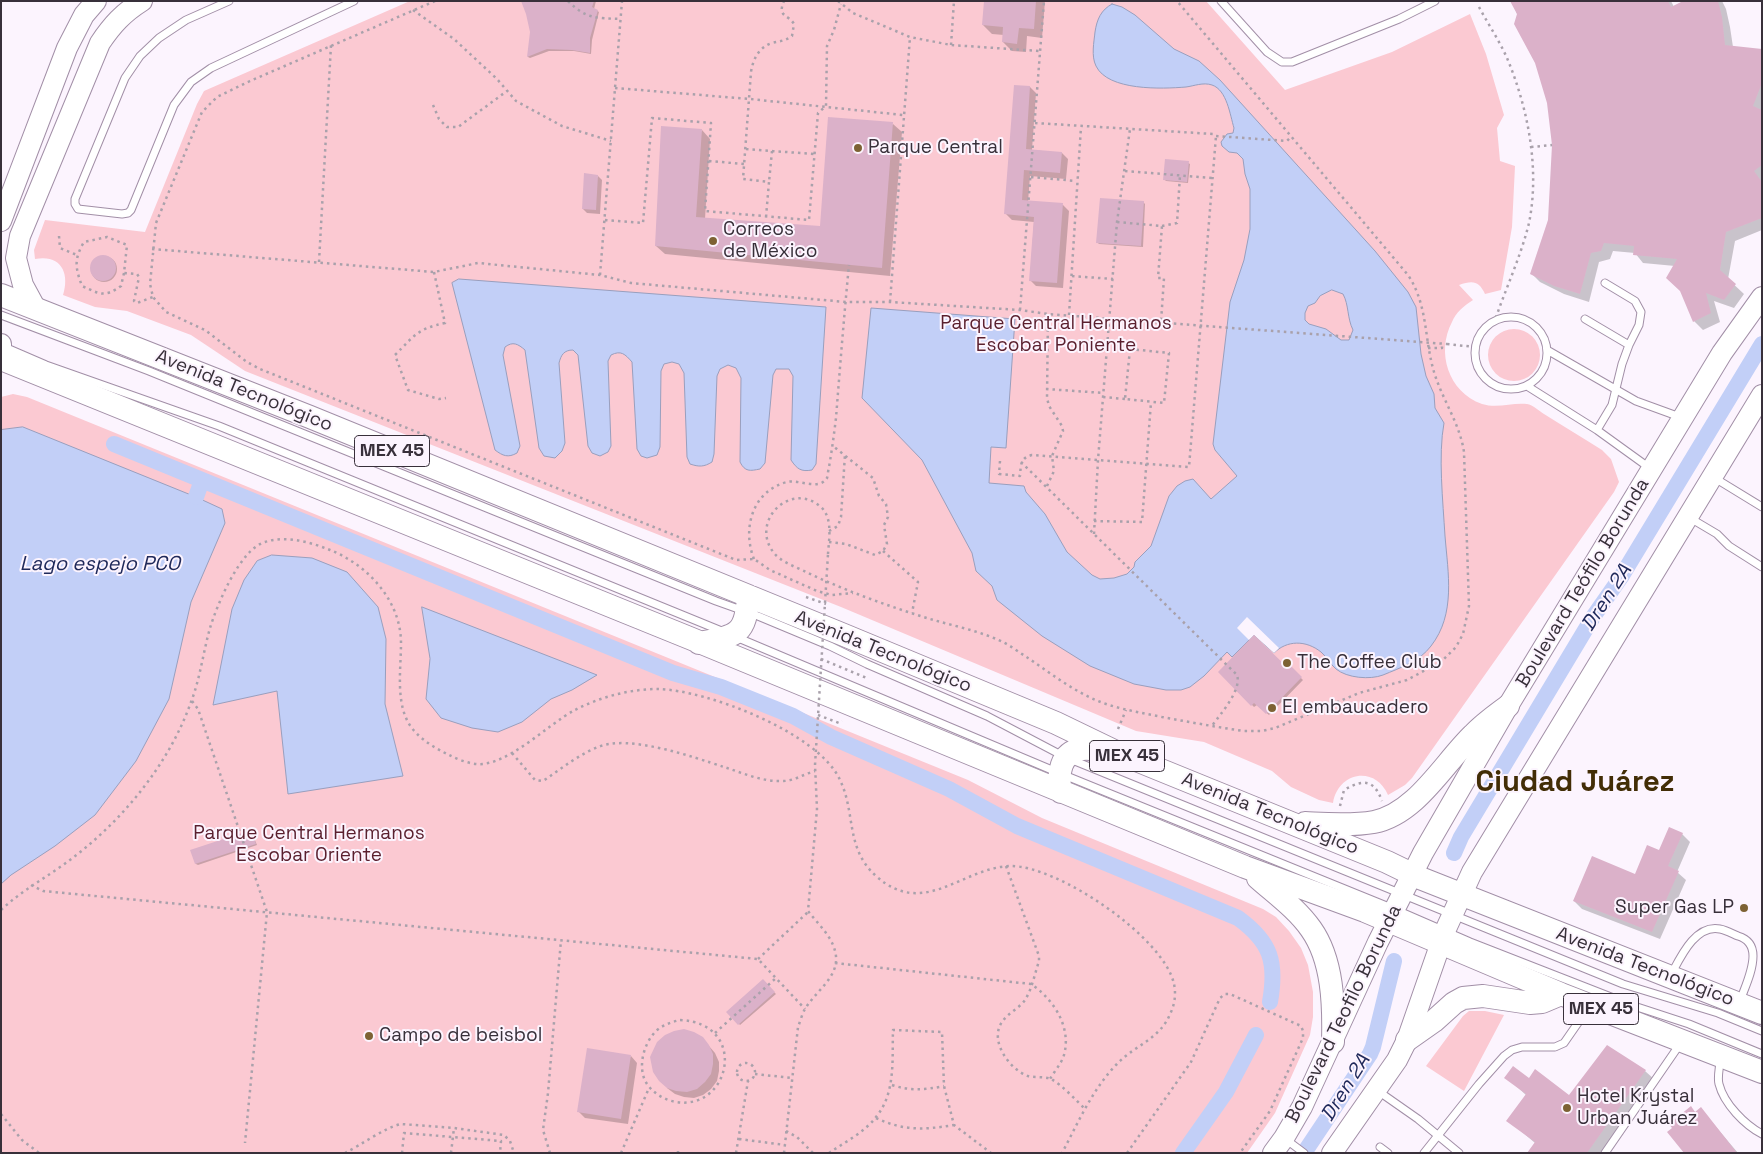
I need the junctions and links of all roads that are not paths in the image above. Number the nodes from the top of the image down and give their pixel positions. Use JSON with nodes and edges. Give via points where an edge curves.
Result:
{"nodes":[{"id":1,"x":96,"y":1,"type":"edge"},
{"id":2,"x":142,"y":1,"type":"edge"},
{"id":3,"x":229,"y":1,"type":"edge"},
{"id":4,"x":353,"y":1,"type":"edge"},
{"id":5,"x":1221,"y":1,"type":"edge"},
{"id":6,"x":1434,"y":1,"type":"edge"},
{"id":7,"x":1,"y":221,"type":"edge"},
{"id":8,"x":1605,"y":283,"type":"dead end"},
{"id":9,"x":1,"y":295,"type":"edge"},
{"id":10,"x":1762,"y":298,"type":"edge"},
{"id":11,"x":36,"y":309,"type":"junction"},
{"id":12,"x":1,"y":315,"type":"edge"},
{"id":13,"x":1585,"y":319,"type":"dead end"},
{"id":14,"x":1629,"y":345,"type":"junction"},
{"id":15,"x":1,"y":346,"type":"edge"},
{"id":16,"x":1547,"y":350,"type":"junction"},
{"id":17,"x":1,"y":359,"type":"edge"},
{"id":18,"x":1527,"y":386,"type":"junction"},
{"id":19,"x":1617,"y":390,"type":"junction"},
{"id":20,"x":1762,"y":395,"type":"edge"},
{"id":21,"x":1683,"y":418,"type":"junction"},
{"id":22,"x":1597,"y":430,"type":"junction"},
{"id":23,"x":1652,"y":470,"type":"junction"},
{"id":24,"x":1712,"y":476,"type":"junction"},
{"id":25,"x":1762,"y":507,"type":"edge"},
{"id":26,"x":1687,"y":516,"type":"junction"},
{"id":27,"x":1762,"y":567,"type":"edge"},
{"id":28,"x":747,"y":605,"type":"junction"},
{"id":29,"x":731,"y":635,"type":"junction"},
{"id":30,"x":699,"y":643,"type":"junction"},
{"id":31,"x":1508,"y":706,"type":"junction"},
{"id":32,"x":1116,"y":740,"type":"junction"},
{"id":33,"x":1062,"y":774,"type":"junction"},
{"id":34,"x":1288,"y":822,"type":"junction"},
{"id":35,"x":1245,"y":867,"type":"junction"},
{"id":36,"x":1416,"y":876,"type":"junction"},
{"id":37,"x":1457,"y":893,"type":"junction"},
{"id":38,"x":1395,"y":912,"type":"junction"},
{"id":39,"x":1440,"y":932,"type":"junction"},
{"id":40,"x":1669,"y":977,"type":"junction"},
{"id":41,"x":1561,"y":994,"type":"junction"},
{"id":42,"x":1740,"y":1004,"type":"junction"},
{"id":43,"x":1590,"y":1005,"type":"junction"},
{"id":44,"x":1762,"y":1013,"type":"edge"},
{"id":45,"x":1762,"y":1031,"type":"edge"},
{"id":46,"x":1407,"y":1040,"type":"junction"},
{"id":47,"x":1682,"y":1040,"type":"junction"},
{"id":48,"x":1333,"y":1042,"type":"junction"},
{"id":49,"x":1762,"y":1054,"type":"edge"},
{"id":50,"x":1720,"y":1055,"type":"junction"},
{"id":51,"x":1762,"y":1072,"type":"edge"},
{"id":52,"x":1377,"y":1090,"type":"junction"},
{"id":53,"x":1762,"y":1134,"type":"edge"},
{"id":54,"x":1438,"y":1135,"type":"junction"},
{"id":55,"x":1283,"y":1145,"type":"edge"},
{"id":56,"x":1380,"y":1147,"type":"dead end"},
{"id":57,"x":1337,"y":1149,"type":"edge"},
{"id":58,"x":1304,"y":1153,"type":"edge"},
{"id":59,"x":1388,"y":1153,"type":"edge"},
{"id":60,"x":1424,"y":1153,"type":"edge"},
{"id":61,"x":1459,"y":1153,"type":"edge"},
{"id":62,"x":1605,"y":1153,"type":"edge"}],
"edges":[{"from":1,"to":7,"type":"main road","via":[[84,15],[67,48]]},
{"from":2,"to":11,"type":"main road","via":[[125,12],[100,44],[20,236],[16,258],[22,285]]},
{"from":3,"to":4,"type":"lane","via":[[186,20],[158,38],[140,56],[125,78],[75,199],[78,208],[128,213],[174,105],[191,82],[211,68]]},
{"from":5,"to":6,"type":"lane","via":[[1267,52],[1282,62],[1292,62],[1399,19]]},
{"from":8,"to":14,"type":"lane","via":[[1635,301],[1641,312],[1639,325]]},
{"from":9,"to":11,"type":"main road","name":"Avenida Tecnológico","number":"MEX 45"},
{"from":10,"to":21,"type":"main road","name":"Boulevard Teófilo Borunda","via":[[1722,353]]},
{"from":11,"to":28,"type":"main road","name":"Avenida Tecnológico","number":"MEX 45","via":[[310,417]]},
{"from":12,"to":28,"type":"lane"},
{"from":13,"to":14,"type":"lane"},
{"from":14,"to":19,"type":"lane"},
{"from":15,"to":29,"type":"lane","via":[[219,426]]},
{"from":16,"to":18,"type":"lane","via":[[1542,371]]},
{"from":16,"to":18,"type":"lane","via":[[1541,334],[1529,322],[1518,318],[1495,320],[1478,337],[1475,359],[1485,379],[1505,389]]},
{"from":16,"to":19,"type":"lane"},
{"from":17,"to":30,"type":"main road","number":"MEX 45"},
{"from":18,"to":22,"type":"lane"},
{"from":19,"to":21,"type":"lane","via":[[1636,401]]},
{"from":19,"to":22,"type":"lane"},
{"from":20,"to":24,"type":"main road"},
{"from":21,"to":23,"type":"main road","name":"Boulevard Teófilo Borunda"},
{"from":22,"to":23,"type":"lane"},
{"from":23,"to":31,"type":"main road","name":"Boulevard Teófilo Borunda"},
{"from":24,"to":25,"type":"lane"},
{"from":24,"to":26,"type":"main road"},
{"from":26,"to":27,"type":"lane"},
{"from":26,"to":37,"type":"main road"},
{"from":28,"to":29,"type":"main road","via":[[744,625]]},
{"from":28,"to":32,"type":"main road","name":"Avenida Tecnológico","number":"MEX 45","via":[[1056,723]]},
{"from":28,"to":33,"type":"lane","via":[[876,668],[987,716]]},
{"from":29,"to":30,"type":"main road"},
{"from":29,"to":33,"type":"lane"},
{"from":30,"to":33,"type":"main road","number":"MEX 45"},
{"from":31,"to":34,"type":"main road","via":[[1473,734],[1410,804],[1393,814],[1376,822],[1364,823]]},
{"from":31,"to":36,"type":"main road","name":"Boulevard Teófilo Borunda"},
{"from":32,"to":33,"type":"main road","via":[[1072,752]]},
{"from":32,"to":34,"type":"main road","name":"Avenida Tecnológico","number":"MEX 45"},
{"from":33,"to":35,"type":"main road","number":"MEX 45"},
{"from":33,"to":38,"type":"lane"},
{"from":33,"to":38,"type":"lane"},
{"from":34,"to":36,"type":"main road","name":"Avenida Tecnológico","number":"MEX 45"},
{"from":35,"to":38,"type":"main road","number":"MEX 45"},
{"from":35,"to":48,"type":"main road","via":[[1290,906],[1311,929],[1322,949],[1334,1003]]},
{"from":36,"to":37,"type":"main road","name":"Avenida Tecnológico","number":"MEX 45"},
{"from":36,"to":38,"type":"main road","name":"Boulevard Teofilo Borunda"},
{"from":37,"to":39,"type":"main road"},
{"from":37,"to":40,"type":"main road","name":"Avenida Tecnológico","number":"MEX 45"},
{"from":38,"to":39,"type":"main road","number":"MEX 45"},
{"from":38,"to":39,"type":"lane"},
{"from":38,"to":48,"type":"main road","name":"Boulevard Teofilo Borunda"},
{"from":39,"to":41,"type":"main road","number":"MEX 45"},
{"from":39,"to":45,"type":"lane","via":[[1718,1013]]},
{"from":39,"to":46,"type":"main road"},
{"from":39,"to":49,"type":"lane"},
{"from":40,"to":42,"type":"main road","name":"Avenida Tecnológico","number":"MEX 45"},
{"from":40,"to":42,"type":"lane","via":[[1689,943],[1702,933],[1719,929],[1745,938],[1752,946],[1753,956]]},
{"from":41,"to":43,"type":"main road","number":"MEX 45"},
{"from":41,"to":46,"type":"main road","via":[[1530,1003],[1484,996],[1463,998]]},
{"from":42,"to":44,"type":"main road","name":"Avenida Tecnológico","number":"MEX 45"},
{"from":43,"to":47,"type":"main road","number":"MEX 45"},
{"from":43,"to":54,"type":"lane","via":[[1564,1043],[1555,1047],[1522,1047],[1504,1056]]},
{"from":46,"to":52,"type":"main road"},
{"from":47,"to":50,"type":"main road","number":"MEX 45"},
{"from":47,"to":62,"type":"lane"},
{"from":48,"to":55,"type":"main road","name":"Boulevard Teofilo Borunda"},
{"from":50,"to":51,"type":"main road","number":"MEX 45"},
{"from":50,"to":53,"type":"lane","via":[[1719,1083],[1726,1099],[1751,1129]]},
{"from":52,"to":54,"type":"lane"},
{"from":52,"to":57,"type":"main road"},
{"from":54,"to":60,"type":"lane"},
{"from":54,"to":61,"type":"lane"},
{"from":55,"to":58,"type":"lane"},
{"from":56,"to":59,"type":"lane"}]}
